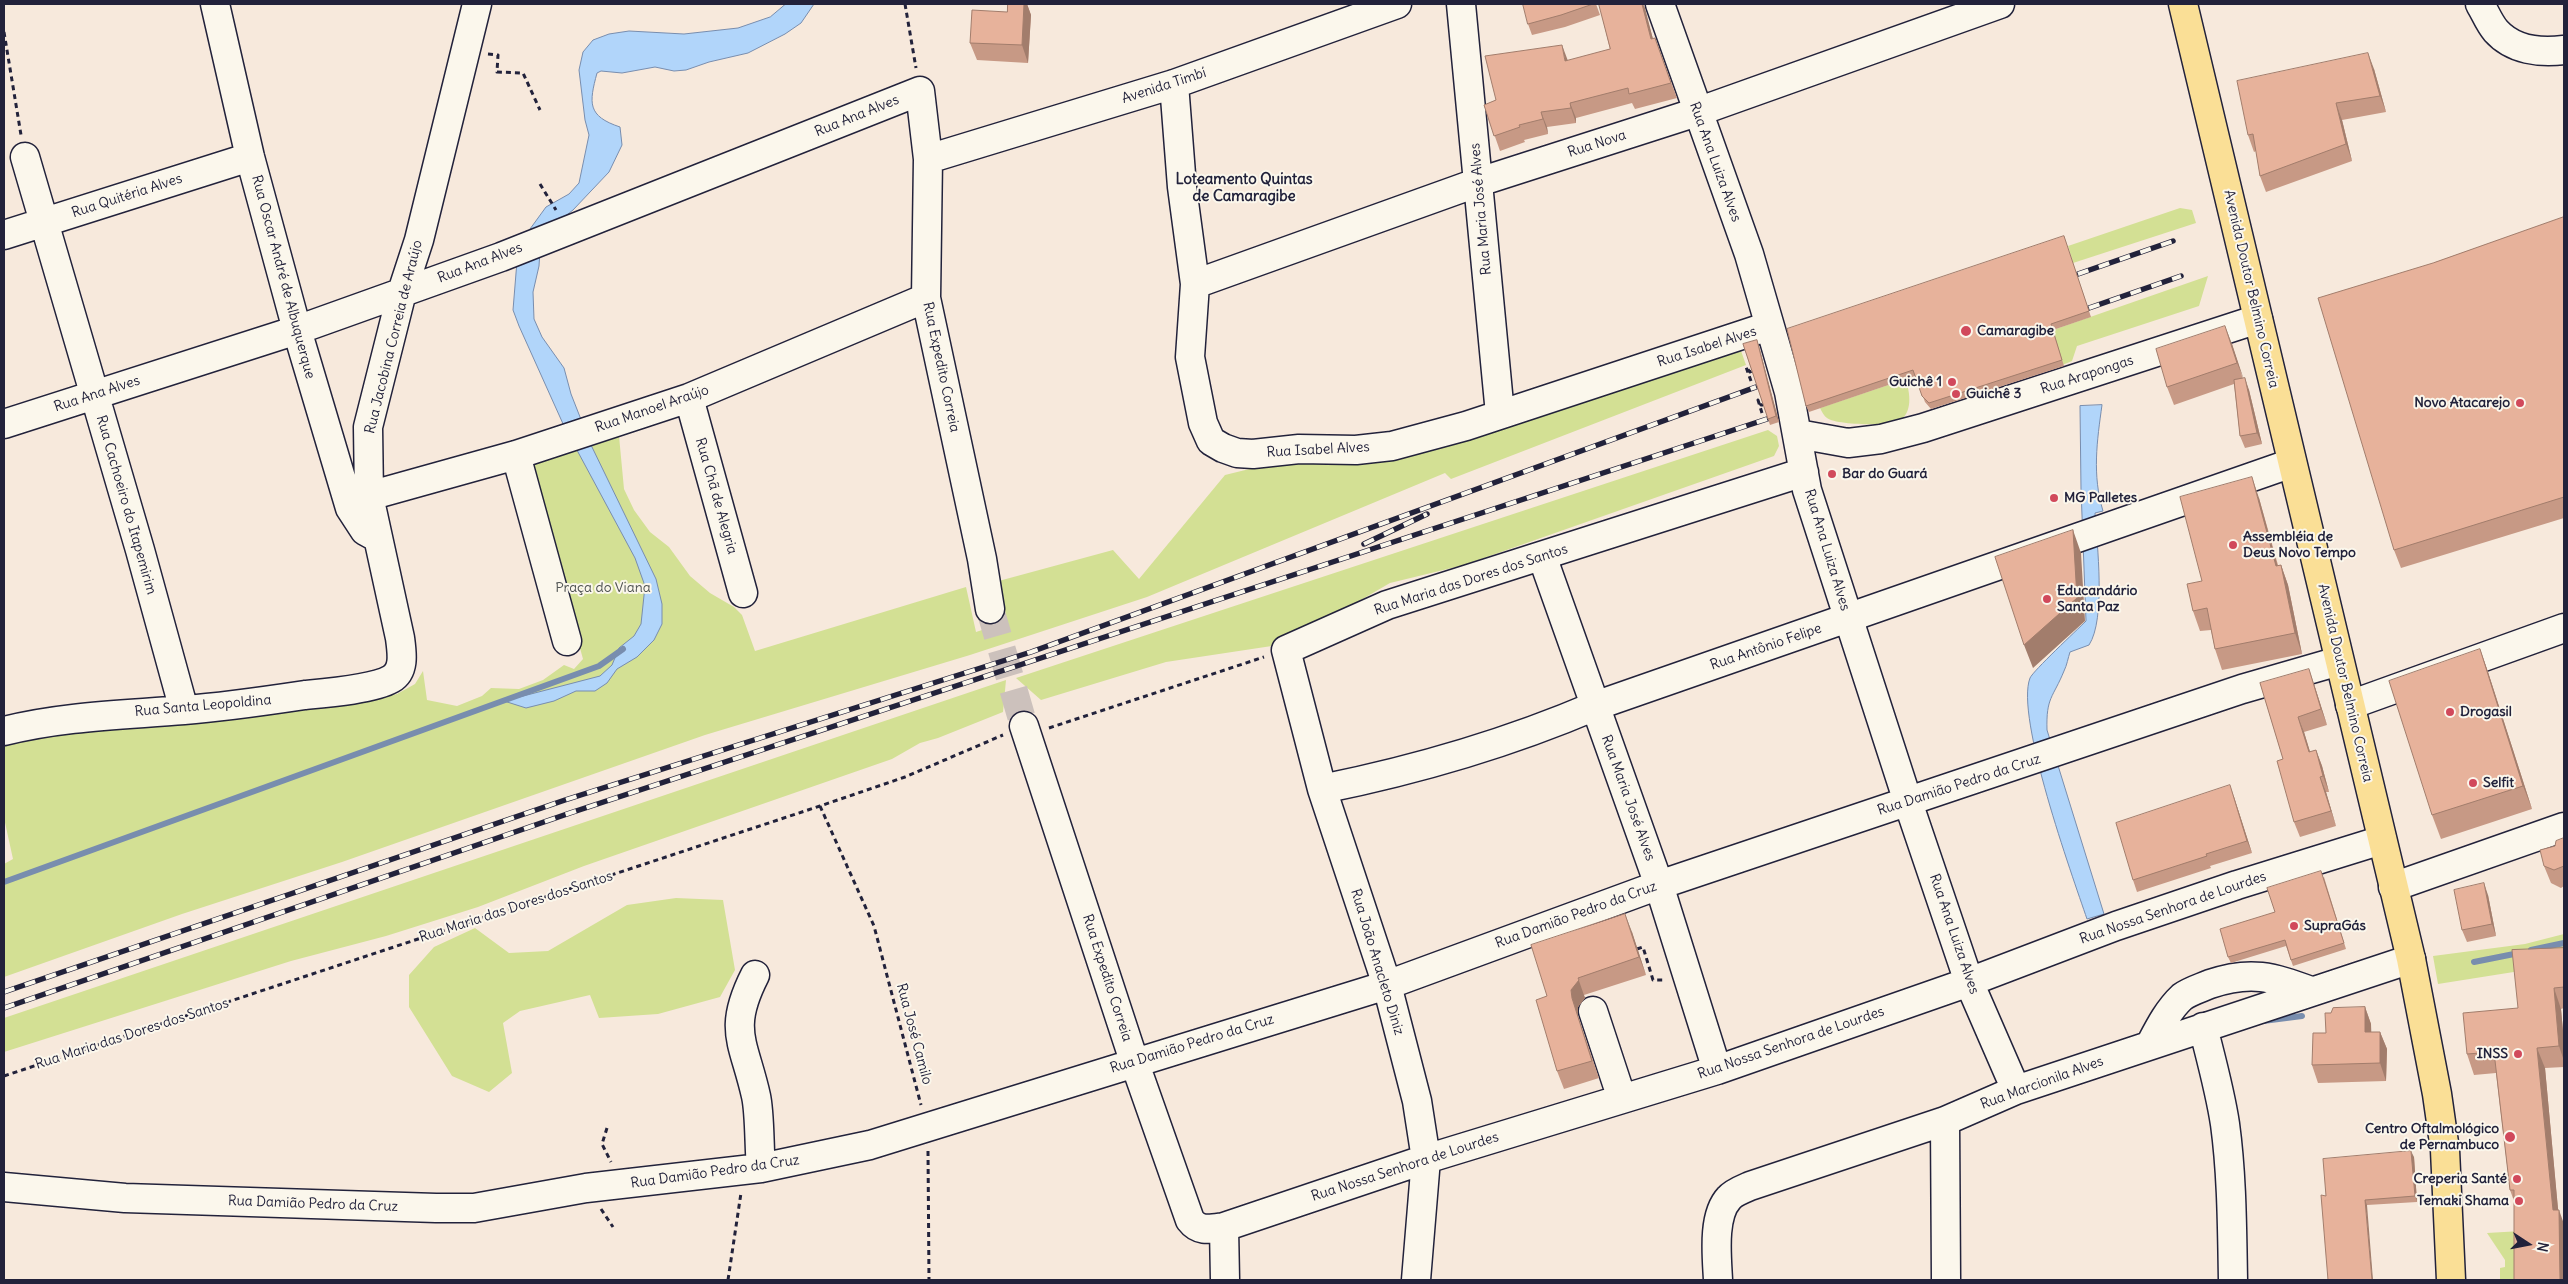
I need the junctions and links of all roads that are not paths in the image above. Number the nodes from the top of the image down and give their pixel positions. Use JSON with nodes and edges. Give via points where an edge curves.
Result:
{"nodes":[{"id":1,"x":215,"y":4,"type":"edge"},
{"id":2,"x":477,"y":4,"type":"edge"},
{"id":3,"x":1397,"y":4,"type":"edge"},
{"id":4,"x":1461,"y":4,"type":"edge"},
{"id":5,"x":1660,"y":4,"type":"edge"},
{"id":6,"x":2000,"y":4,"type":"edge"},
{"id":7,"x":2183,"y":4,"type":"edge"},
{"id":8,"x":2480,"y":4,"type":"edge"},
{"id":9,"x":2564,"y":50,"type":"edge"},
{"id":10,"x":1174,"y":84,"type":"junction"},
{"id":11,"x":920,"y":91,"type":"joint"},
{"id":12,"x":1696,"y":112,"type":"junction"},
{"id":13,"x":25,"y":157,"type":"road end"},
{"id":14,"x":250,"y":157,"type":"junction"},
{"id":15,"x":928,"y":158,"type":"junction"},
{"id":16,"x":1479,"y":182,"type":"junction"},
{"id":17,"x":45,"y":223,"type":"junction"},
{"id":18,"x":4,"y":235,"type":"edge"},
{"id":19,"x":1195,"y":284,"type":"junction"},
{"id":20,"x":402,"y":292,"type":"junction"},
{"id":21,"x":926,"y":298,"type":"junction"},
{"id":22,"x":2258,"y":319,"type":"junction"},
{"id":23,"x":1769,"y":326,"type":"junction"},
{"id":24,"x":297,"y":330,"type":"junction"},
{"id":25,"x":94,"y":394,"type":"junction"},
{"id":26,"x":689,"y":398,"type":"junction"},
{"id":27,"x":1500,"y":414,"type":"junction"},
{"id":28,"x":4,"y":424,"type":"edge"},
{"id":29,"x":1798,"y":434,"type":"junction"},
{"id":30,"x":516,"y":455,"type":"junction"},
{"id":31,"x":2292,"y":463,"type":"junction"},
{"id":32,"x":1804,"y":472,"type":"junction"},
{"id":33,"x":369,"y":496,"type":"junction"},
{"id":34,"x":376,"y":537,"type":"junction"},
{"id":35,"x":1542,"y":556,"type":"junction"},
{"id":36,"x":743,"y":593,"type":"dead end"},
{"id":37,"x":990,"y":609,"type":"tunnel mouth"},
{"id":38,"x":1848,"y":618,"type":"junction"},
{"id":39,"x":2564,"y":628,"type":"edge"},
{"id":40,"x":567,"y":641,"type":"dead end"},
{"id":41,"x":1286,"y":650,"type":"joint"},
{"id":42,"x":2339,"y":661,"type":"junction"},
{"id":43,"x":399,"y":673,"type":"joint"},
{"id":44,"x":2350,"y":705,"type":"junction"},
{"id":45,"x":1595,"y":706,"type":"junction"},
{"id":46,"x":184,"y":710,"type":"junction"},
{"id":47,"x":4,"y":730,"type":"edge"},
{"id":48,"x":1026,"y":730,"type":"tunnel mouth"},
{"id":49,"x":1322,"y":790,"type":"junction"},
{"id":50,"x":1908,"y":802,"type":"junction"},
{"id":51,"x":2564,"y":827,"type":"edge"},
{"id":52,"x":2382,"y":840,"type":"junction"},
{"id":53,"x":1659,"y":885,"type":"junction"},
{"id":54,"x":2394,"y":887,"type":"junction"},
{"id":55,"x":2411,"y":959,"type":"junction"},
{"id":56,"x":755,"y":975,"type":"dead end"},
{"id":57,"x":1969,"y":982,"type":"junction"},
{"id":58,"x":1387,"y":985,"type":"junction"},
{"id":59,"x":2310,"y":991,"type":"junction"},
{"id":60,"x":1593,"y":1011,"type":"dead end"},
{"id":61,"x":2203,"y":1027,"type":"junction"},
{"id":62,"x":2150,"y":1045,"type":"junction"},
{"id":63,"x":1134,"y":1061,"type":"junction"},
{"id":64,"x":1717,"y":1070,"type":"junction"},
{"id":65,"x":2016,"y":1090,"type":"junction"},
{"id":66,"x":1622,"y":1099,"type":"junction"},
{"id":67,"x":1945,"y":1121,"type":"junction"},
{"id":68,"x":1426,"y":1160,"type":"junction"},
{"id":69,"x":753,"y":1169,"type":"junction"},
{"id":70,"x":4,"y":1187,"type":"edge"},
{"id":71,"x":1195,"y":1227,"type":"joint"},
{"id":72,"x":1224,"y":1227,"type":"junction"},
{"id":73,"x":1225,"y":1280,"type":"edge"},
{"id":74,"x":1416,"y":1280,"type":"edge"},
{"id":75,"x":1718,"y":1280,"type":"edge"},
{"id":76,"x":1946,"y":1280,"type":"edge"},
{"id":77,"x":2233,"y":1280,"type":"edge"},
{"id":78,"x":2452,"y":1280,"type":"edge"}],
"edges":[{"from":1,"to":14,"type":"street","name":"Rua Oscar André de Albuquerque"},
{"from":2,"to":20,"type":"street","name":"Rua Jacobina Correia de Araújo","via":[[419,240]]},
{"from":3,"to":10,"type":"street","name":"Avenida Timbí"},
{"from":4,"to":16,"type":"street","name":"Rua Maria José Alves"},
{"from":5,"to":12,"type":"street","name":"Rua Ana Luiza Alves"},
{"from":6,"to":12,"type":"street","name":"Rua Nova"},
{"from":7,"to":22,"type":"main road","name":"Avenida Doutor Belmino Correia"},
{"from":8,"to":9,"type":"street","via":[[2496,31],[2524,49]]},
{"from":10,"to":15,"type":"street","name":"Avenida Timbí"},
{"from":10,"to":19,"type":"street","name":"Rua Isabel Alves","via":[[1182,187]]},
{"from":11,"to":15,"type":"street","name":"Rua Expedito Correia"},
{"from":11,"to":20,"type":"street","name":"Rua Ana Alves","via":[[501,257]]},
{"from":12,"to":16,"type":"street","name":"Rua Nova"},
{"from":12,"to":23,"type":"street","name":"Rua Ana Luiza Alves","via":[[1749,254]]},
{"from":13,"to":17,"type":"street","name":"Rua Cachoeiro do Itapemirim"},
{"from":14,"to":17,"type":"street","name":"Rua Quitéria Alves"},
{"from":14,"to":24,"type":"street","name":"Rua Oscar André de Albuquerque"},
{"from":15,"to":21,"type":"street","name":"Rua Expedito Correia"},
{"from":16,"to":19,"type":"street","name":"Rua Nova"},
{"from":16,"to":27,"type":"street","name":"Rua Maria José Alves"},
{"from":17,"to":18,"type":"street","name":"Rua Quitéria Alves"},
{"from":17,"to":25,"type":"street","name":"Rua Cachoeiro do Itapemirim"},
{"from":19,"to":27,"type":"street","name":"Rua Isabel Alves","via":[[1190,357],[1196,395],[1211,441],[1223,448],[1253,454],[1298,448],[1356,450],[1392,446]]},
{"from":20,"to":24,"type":"street","name":"Rua Ana Alves"},
{"from":20,"to":33,"type":"street","name":"Rua Jacobina Correia de Araújo","via":[[368,427]]},
{"from":21,"to":26,"type":"street","name":"Rua Manoel Araújo"},
{"from":21,"to":37,"type":"street","name":"Rua Expedito Correia"},
{"from":22,"to":29,"type":"street","name":"Rua Arapongas","via":[[1881,439],[1848,443]]},
{"from":22,"to":31,"type":"main road","name":"Avenida Doutor Belmino Correia"},
{"from":23,"to":27,"type":"street","name":"Rua Isabel Alves"},
{"from":23,"to":29,"type":"street","name":"Rua Ana Luiza Alves"},
{"from":24,"to":25,"type":"street","name":"Rua Ana Alves"},
{"from":24,"to":34,"type":"street","name":"Rua Oscar André de Albuquerque","via":[[350,508],[365,532]]},
{"from":25,"to":28,"type":"street","name":"Rua Ana Alves"},
{"from":25,"to":46,"type":"street","name":"Rua Cachoeiro do Itapemirim"},
{"from":26,"to":30,"type":"street","name":"Rua Manoel Araújo"},
{"from":26,"to":36,"type":"street","name":"Rua Chã de Alegria"},
{"from":29,"to":32,"type":"street","name":"Rua Ana Luiza Alves"},
{"from":30,"to":33,"type":"street","name":"Rua Manoel Araújo"},
{"from":30,"to":40,"type":"street"},
{"from":31,"to":38,"type":"street","name":"Rua Antônio Felipe"},
{"from":31,"to":42,"type":"main road","name":"Avenida Doutor Belmino Correia"},
{"from":32,"to":35,"type":"street","name":"Rua Maria das Dores dos Santos"},
{"from":32,"to":38,"type":"street","name":"Rua Ana Luiza Alves"},
{"from":33,"to":34,"type":"street","name":"Rua Jacobina Correia de Araújo"},
{"from":34,"to":43,"type":"street","name":"Rua Jacobina Correia de Araújo","via":[[400,638],[402,659]]},
{"from":35,"to":41,"type":"street","name":"Rua Maria das Dores dos Santos","via":[[1387,605]]},
{"from":35,"to":45,"type":"street","name":"Rua Maria José Alves"},
{"from":38,"to":45,"type":"street","name":"Rua Antônio Felipe"},
{"from":38,"to":50,"type":"street","name":"Rua Ana Luiza Alves"},
{"from":39,"to":44,"type":"street"},
{"from":41,"to":49,"type":"street","name":"Rua João Anacleto Diniz"},
{"from":42,"to":44,"type":"main road","name":"Avenida Doutor Belmino Correia"},
{"from":42,"to":50,"type":"street","name":"Rua Damião Pedro da Cruz","via":[[2242,689]]},
{"from":43,"to":46,"type":"street","name":"Rua Santa Leopoldina","via":[[376,684]]},
{"from":44,"to":52,"type":"main road","name":"Avenida Doutor Belmino Correia"},
{"from":45,"to":49,"type":"street","name":"Rua Antônio Felipe","via":[[1466,754]]},
{"from":45,"to":53,"type":"street","name":"Rua Maria José Alves"},
{"from":46,"to":47,"type":"street","name":"Rua Santa Leopoldina","via":[[103,714]]},
{"from":48,"to":63,"type":"street","name":"Rua Expedito Correia"},
{"from":49,"to":58,"type":"street","name":"Rua João Anacleto Diniz"},
{"from":50,"to":53,"type":"street","name":"Rua Damião Pedro da Cruz"},
{"from":50,"to":57,"type":"street","name":"Rua Ana Luiza Alves"},
{"from":51,"to":54,"type":"street"},
{"from":52,"to":54,"type":"main road","name":"Avenida Doutor Belmino Correia"},
{"from":52,"to":57,"type":"street","name":"Rua Nossa Senhora de Lourdes","via":[[2089,935]]},
{"from":53,"to":58,"type":"street","name":"Rua Damião Pedro da Cruz"},
{"from":53,"to":64,"type":"street","name":"Rua Maria José Alves"},
{"from":54,"to":55,"type":"main road","name":"Avenida Doutor Belmino Correia"},
{"from":55,"to":59,"type":"street","name":"Rua Marcionila Alves"},
{"from":55,"to":78,"type":"main road","name":"Avenida Doutor Belmino Correia","via":[[2445,1150]]},
{"from":56,"to":69,"type":"street","via":[[744,996],[739,1016],[740,1041],[756,1098]]},
{"from":57,"to":64,"type":"street","name":"Rua Nossa Senhora de Lourdes"},
{"from":57,"to":65,"type":"street","name":"Rua Ana Luiza Alves"},
{"from":58,"to":63,"type":"street","name":"Rua Damião Pedro da Cruz"},
{"from":58,"to":68,"type":"street","name":"Rua João Anacleto Diniz","via":[[1417,1102]]},
{"from":59,"to":61,"type":"street","name":"Rua Marcionila Alves"},
{"from":59,"to":62,"type":"street","via":[[2279,979],[2232,977],[2184,996],[2166,1016]]},
{"from":60,"to":66,"type":"street"},
{"from":61,"to":62,"type":"street","name":"Rua Marcionila Alves"},
{"from":61,"to":77,"type":"street","via":[[2217,1077],[2225,1124]]},
{"from":62,"to":65,"type":"street","name":"Rua Marcionila Alves"},
{"from":63,"to":69,"type":"street","name":"Rua Damião Pedro da Cruz","via":[[870,1145]]},
{"from":63,"to":71,"type":"street","name":"Rua Expedito Correia"},
{"from":64,"to":66,"type":"street","name":"Rua Nossa Senhora de Lourdes"},
{"from":65,"to":67,"type":"street","name":"Rua Marcionila Alves"},
{"from":66,"to":68,"type":"street","name":"Rua Nossa Senhora de Lourdes"},
{"from":67,"to":75,"type":"street","name":"Rua Marcionila Alves","via":[[1750,1186],[1729,1198],[1720,1218],[1716,1243]]},
{"from":67,"to":76,"type":"street"},
{"from":68,"to":72,"type":"street","name":"Rua Nossa Senhora de Lourdes"},
{"from":68,"to":74,"type":"street","name":"Rua João Anacleto Diniz"},
{"from":69,"to":70,"type":"street","name":"Rua Damião Pedro da Cruz","via":[[586,1188],[474,1208],[125,1198]]},
{"from":71,"to":72,"type":"street","name":"Rua Nossa Senhora de Lourdes","via":[[1204,1230]]},
{"from":72,"to":73,"type":"street"}]}
